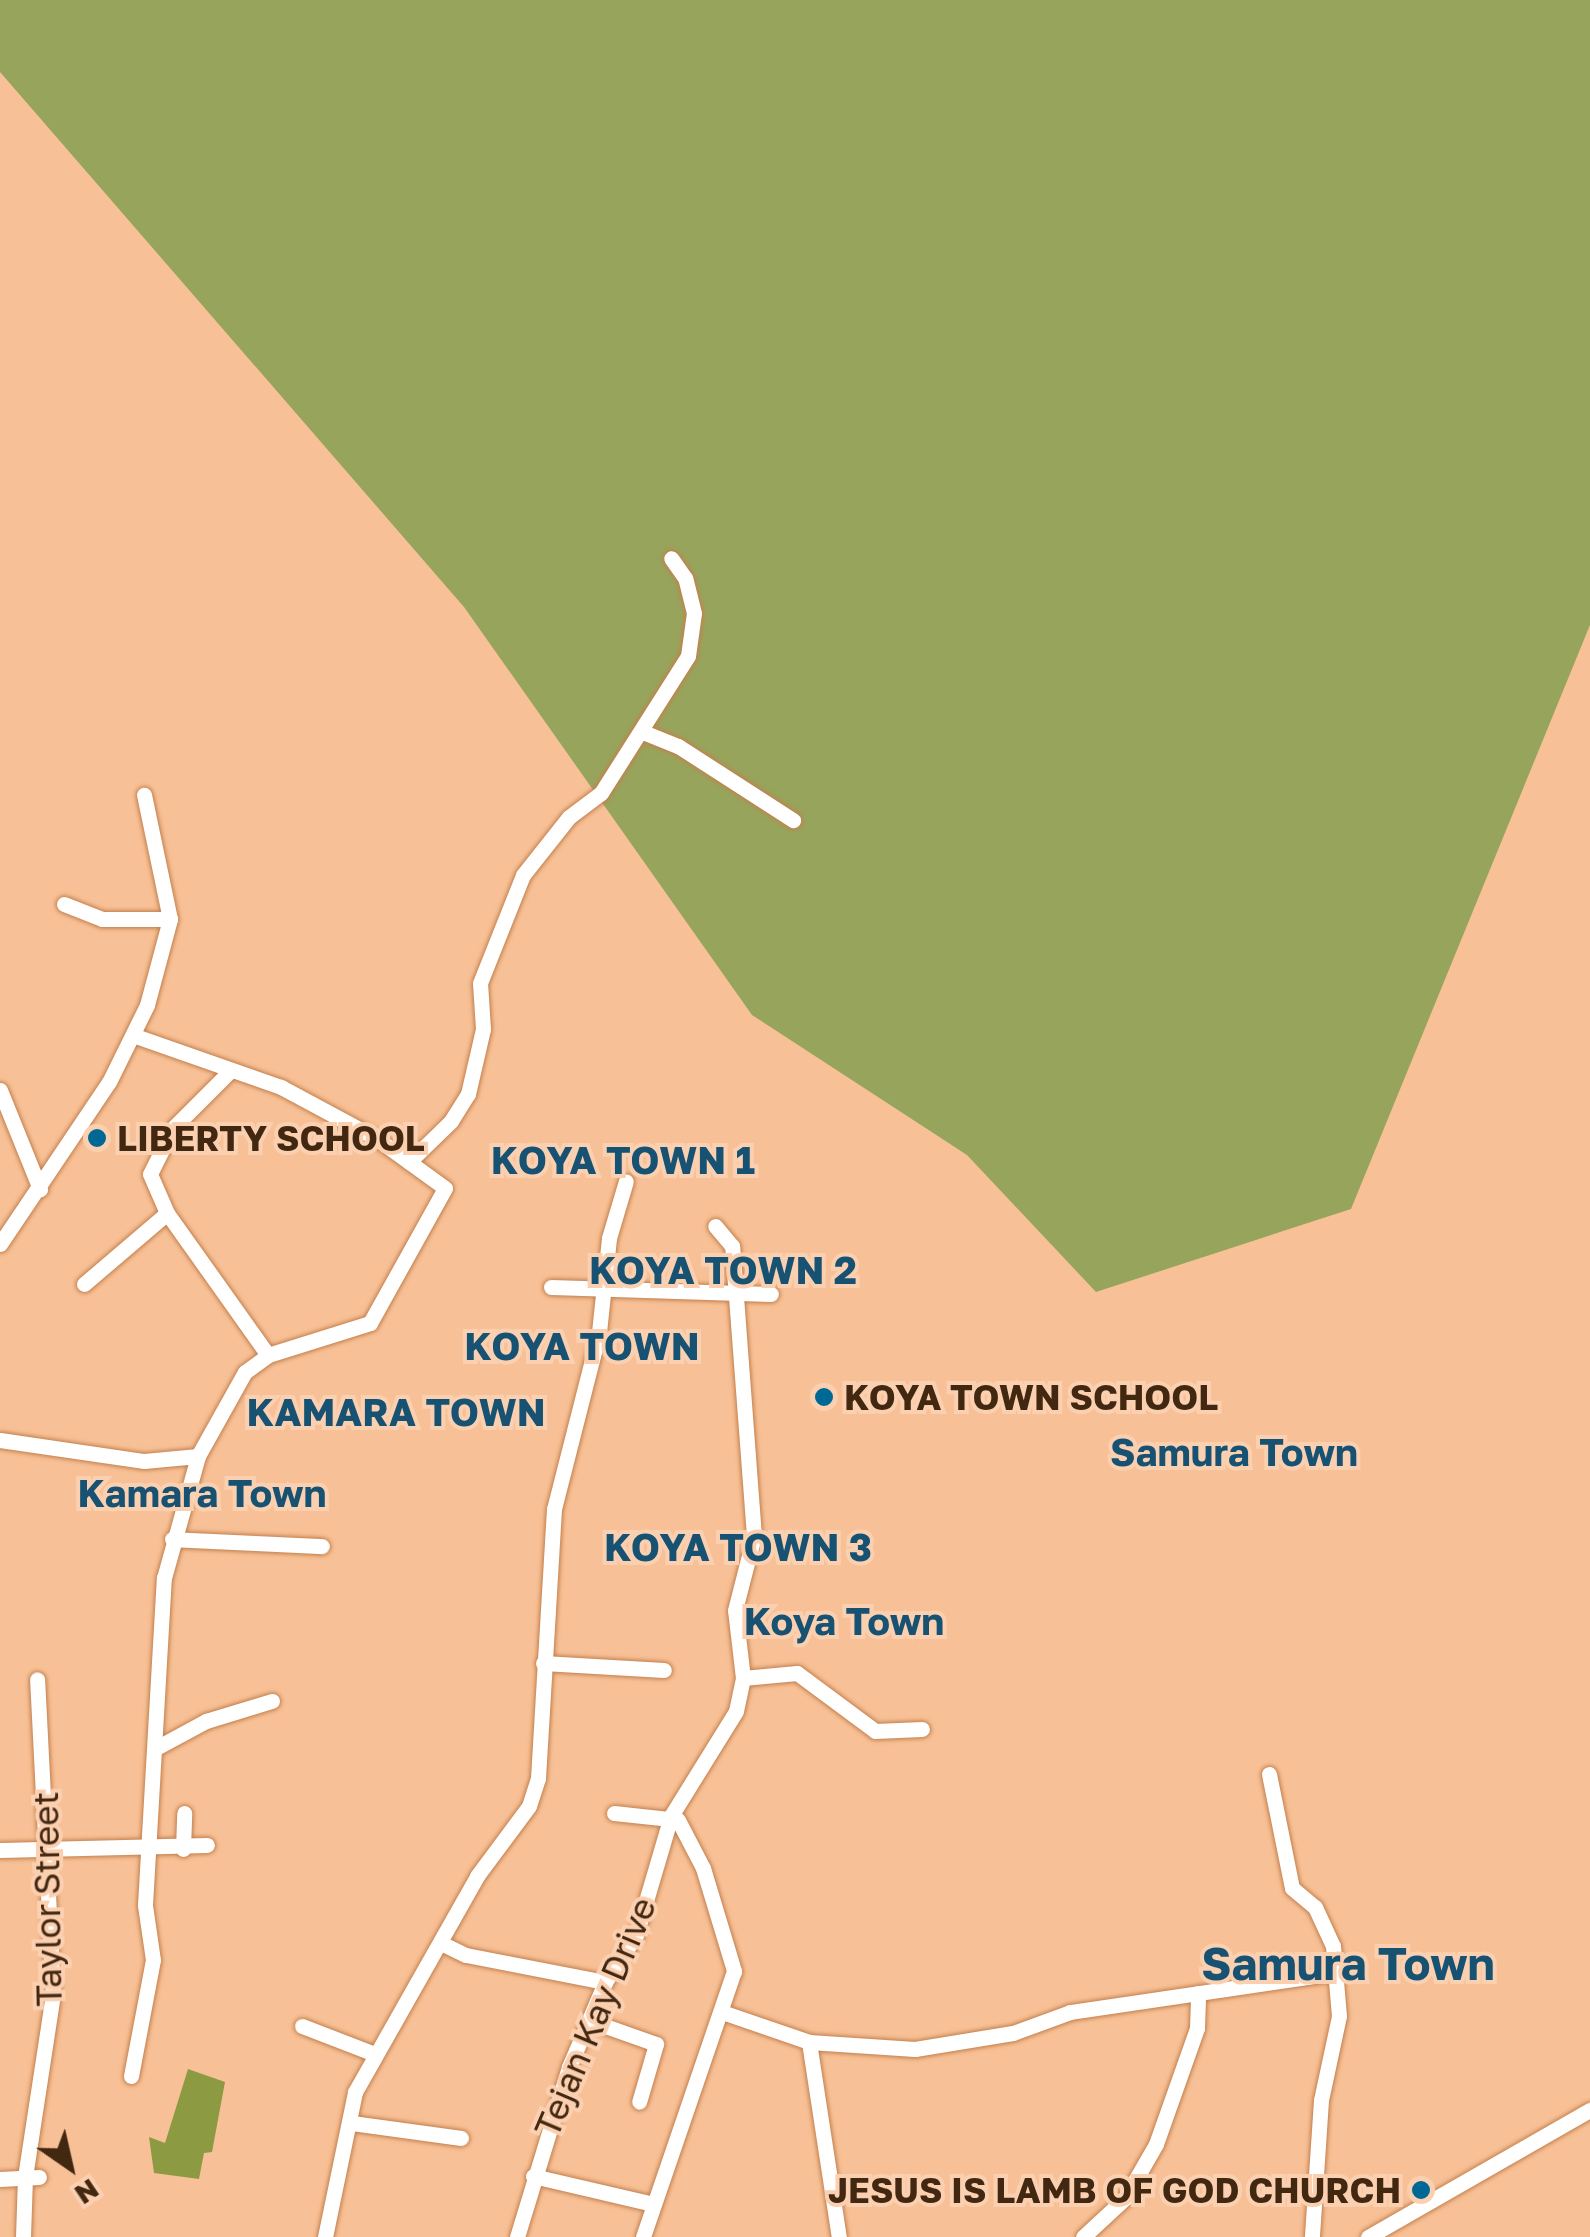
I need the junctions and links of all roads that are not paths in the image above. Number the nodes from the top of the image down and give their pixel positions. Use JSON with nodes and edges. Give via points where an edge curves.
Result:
{"nodes":[{"id":1,"x":671,"y":558,"type":"dead end"},
{"id":2,"x":643,"y":732,"type":"junction"},
{"id":3,"x":144,"y":795,"type":"dead end"},
{"id":4,"x":793,"y":820,"type":"dead end"},
{"id":5,"x":64,"y":904,"type":"dead end"},
{"id":6,"x":170,"y":919,"type":"junction"},
{"id":7,"x":136,"y":1036,"type":"junction"},
{"id":8,"x":230,"y":1071,"type":"junction"},
{"id":9,"x":0,"y":1090,"type":"edge"},
{"id":10,"x":409,"y":1162,"type":"junction"},
{"id":11,"x":626,"y":1181,"type":"dead end"},
{"id":12,"x":40,"y":1189,"type":"junction"},
{"id":13,"x":167,"y":1212,"type":"junction"},
{"id":14,"x":715,"y":1226,"type":"dead end"},
{"id":15,"x":0,"y":1244,"type":"edge"},
{"id":16,"x":84,"y":1284,"type":"dead end"},
{"id":17,"x":551,"y":1287,"type":"dead end"},
{"id":18,"x":606,"y":1288,"type":"junction"},
{"id":19,"x":736,"y":1292,"type":"junction"},
{"id":20,"x":771,"y":1294,"type":"dead end"},
{"id":21,"x":268,"y":1355,"type":"junction"},
{"id":22,"x":0,"y":1440,"type":"edge"},
{"id":23,"x":198,"y":1456,"type":"junction"},
{"id":24,"x":172,"y":1539,"type":"junction"},
{"id":25,"x":322,"y":1546,"type":"dead end"},
{"id":26,"x":543,"y":1663,"type":"junction"},
{"id":27,"x":664,"y":1670,"type":"dead end"},
{"id":28,"x":744,"y":1678,"type":"junction"},
{"id":29,"x":36,"y":1679,"type":"dead end"},
{"id":30,"x":272,"y":1701,"type":"dead end"},
{"id":31,"x":922,"y":1729,"type":"dead end"},
{"id":32,"x":156,"y":1748,"type":"junction"},
{"id":33,"x":1269,"y":1774,"type":"dead end"},
{"id":34,"x":184,"y":1813,"type":"dead end"},
{"id":35,"x":614,"y":1813,"type":"dead end"},
{"id":36,"x":671,"y":1816,"type":"junction"},
{"id":37,"x":207,"y":1845,"type":"dead end"},
{"id":38,"x":153,"y":1849,"type":"junction"},
{"id":39,"x":183,"y":1849,"type":"junction"},
{"id":40,"x":0,"y":1850,"type":"edge"},
{"id":41,"x":48,"y":1851,"type":"junction"},
{"id":42,"x":443,"y":1944,"type":"junction"},
{"id":43,"x":1333,"y":1974,"type":"junction"},
{"id":44,"x":605,"y":1982,"type":"junction"},
{"id":45,"x":1198,"y":1994,"type":"junction"},
{"id":46,"x":722,"y":2012,"type":"junction"},
{"id":47,"x":591,"y":2021,"type":"junction"},
{"id":48,"x":302,"y":2026,"type":"dead end"},
{"id":49,"x":810,"y":2042,"type":"junction"},
{"id":50,"x":375,"y":2054,"type":"junction"},
{"id":51,"x":131,"y":2076,"type":"dead end"},
{"id":52,"x":639,"y":2102,"type":"dead end"},
{"id":53,"x":1590,"y":2110,"type":"edge"},
{"id":54,"x":352,"y":2123,"type":"junction"},
{"id":55,"x":461,"y":2138,"type":"dead end"},
{"id":56,"x":532,"y":2176,"type":"junction"},
{"id":57,"x":32,"y":2177,"type":"junction"},
{"id":58,"x":0,"y":2178,"type":"edge"},
{"id":59,"x":652,"y":2204,"type":"junction"},
{"id":60,"x":23,"y":2237,"type":"edge"},
{"id":61,"x":325,"y":2237,"type":"edge"},
{"id":62,"x":517,"y":2237,"type":"edge"},
{"id":63,"x":644,"y":2237,"type":"edge"},
{"id":64,"x":839,"y":2237,"type":"edge"},
{"id":65,"x":1084,"y":2237,"type":"edge"},
{"id":66,"x":1312,"y":2237,"type":"edge"},
{"id":67,"x":1368,"y":2237,"type":"edge"}],
"edges":[{"from":1,"to":2,"type":"street","via":[[685,578],[694,613],[688,656]]},
{"from":2,"to":4,"type":"street","via":[[678,746]]},
{"from":2,"to":10,"type":"street","via":[[601,793],[569,818],[523,874],[480,983],[483,1029],[468,1094]]},
{"from":3,"to":6,"type":"street"},
{"from":5,"to":6,"type":"street","via":[[102,918]]},
{"from":6,"to":7,"type":"street"},
{"from":7,"to":8,"type":"street","via":[[171,1043]]},
{"from":7,"to":12,"type":"street"},
{"from":8,"to":10,"type":"street","via":[[281,1087]]},
{"from":8,"to":13,"type":"street","via":[[174,1128],[157,1156],[150,1174]]},
{"from":9,"to":12,"type":"street"},
{"from":10,"to":21,"type":"street","via":[[445,1188],[370,1322]]},
{"from":11,"to":18,"type":"street","via":[[609,1238]]},
{"from":12,"to":15,"type":"street"},
{"from":13,"to":16,"type":"street"},
{"from":13,"to":21,"type":"street"},
{"from":14,"to":19,"type":"street","name":"Tejan Kay Drive","via":[[732,1246]]},
{"from":17,"to":18,"type":"street"},
{"from":18,"to":19,"type":"street"},
{"from":18,"to":26,"type":"street","via":[[554,1509]]},
{"from":19,"to":20,"type":"street"},
{"from":19,"to":28,"type":"street","name":"Tejan Kay Drive","via":[[754,1536],[735,1610]]},
{"from":21,"to":23,"type":"street","via":[[245,1372]]},
{"from":22,"to":23,"type":"street","via":[[144,1460]]},
{"from":23,"to":24,"type":"street"},
{"from":24,"to":25,"type":"street"},
{"from":24,"to":32,"type":"street"},
{"from":26,"to":27,"type":"street"},
{"from":26,"to":42,"type":"street","via":[[538,1778],[529,1806],[476,1876]]},
{"from":28,"to":31,"type":"street","via":[[796,1674],[875,1731]]},
{"from":28,"to":36,"type":"street","name":"Tejan Kay Drive","via":[[736,1711]]},
{"from":29,"to":41,"type":"street","name":"Taylor Street"},
{"from":30,"to":32,"type":"street","via":[[206,1721]]},
{"from":32,"to":38,"type":"street"},
{"from":33,"to":43,"type":"street","via":[[1292,1888],[1314,1907],[1333,1946]]},
{"from":34,"to":39,"type":"street"},
{"from":35,"to":36,"type":"street"},
{"from":36,"to":44,"type":"street","name":"Tejan Kay Drive","via":[[636,1935]]},
{"from":36,"to":46,"type":"street","via":[[704,1868],[734,1970]]},
{"from":37,"to":39,"type":"street"},
{"from":38,"to":39,"type":"street"},
{"from":38,"to":41,"type":"street"},
{"from":38,"to":51,"type":"street","via":[[145,1905],[153,1960]]},
{"from":40,"to":41,"type":"street"},
{"from":41,"to":57,"type":"street","name":"Taylor Street","via":[[54,1993]]},
{"from":42,"to":44,"type":"street","via":[[466,1956]]},
{"from":42,"to":50,"type":"street"},
{"from":43,"to":45,"type":"street"},
{"from":43,"to":66,"type":"street","via":[[1339,2016],[1320,2100]]},
{"from":44,"to":47,"type":"street","name":"Tejan Kay Drive"},
{"from":45,"to":49,"type":"street","via":[[1070,2012],[1012,2032],[915,2049]]},
{"from":45,"to":65,"type":"street","via":[[1198,2028],[1156,2144],[1126,2198]]},
{"from":46,"to":49,"type":"street"},
{"from":46,"to":59,"type":"street"},
{"from":47,"to":52,"type":"street","via":[[656,2044]]},
{"from":47,"to":56,"type":"street","name":"Tejan Kay Drive"},
{"from":48,"to":50,"type":"street"},
{"from":49,"to":64,"type":"street"},
{"from":50,"to":54,"type":"street","via":[[355,2092]]},
{"from":53,"to":67,"type":"street"},
{"from":54,"to":55,"type":"street"},
{"from":54,"to":61,"type":"street"},
{"from":56,"to":59,"type":"street"},
{"from":56,"to":62,"type":"street","name":"Tejan Kay Drive"},
{"from":57,"to":58,"type":"street"},
{"from":57,"to":60,"type":"street","name":"Taylor Street"},
{"from":59,"to":63,"type":"street"}]}
